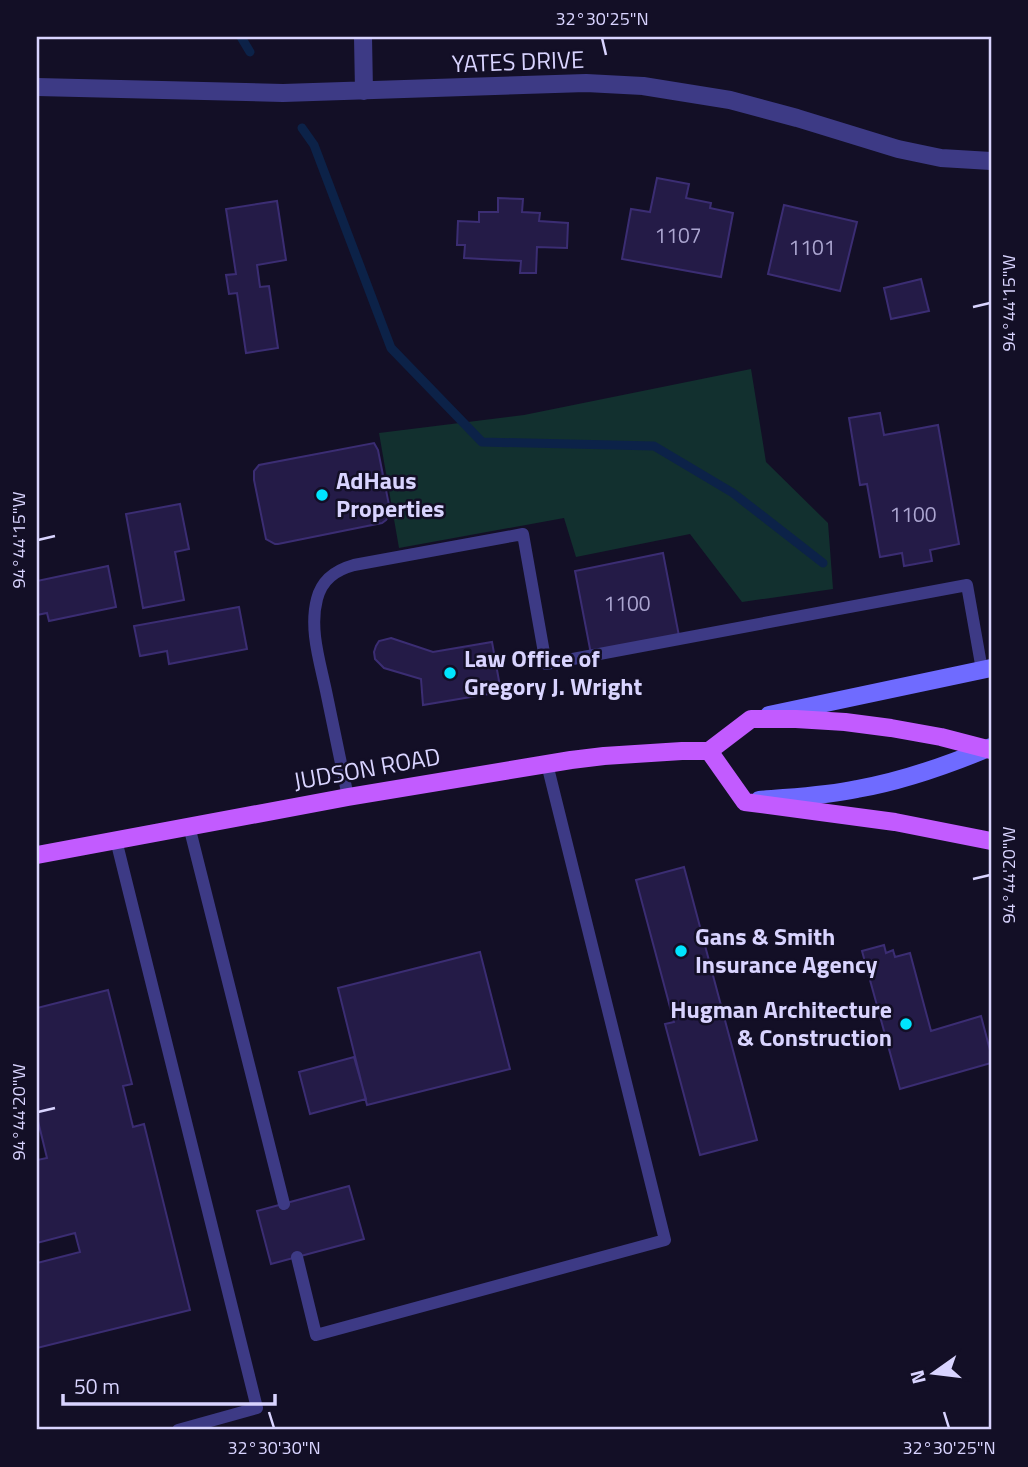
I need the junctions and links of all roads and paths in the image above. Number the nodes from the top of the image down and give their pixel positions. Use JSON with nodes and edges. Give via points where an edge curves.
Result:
{"nodes":[{"id":1,"x":363,"y":37,"type":"edge"},
{"id":2,"x":37,"y":87,"type":"edge"},
{"id":3,"x":364,"y":91,"type":"junction"},
{"id":4,"x":991,"y":161,"type":"edge"},
{"id":5,"x":986,"y":669,"type":"edge"},
{"id":6,"x":751,"y":719,"type":"junction"},
{"id":7,"x":990,"y":749,"type":"edge"},
{"id":8,"x":709,"y":751,"type":"junction"},
{"id":9,"x":547,"y":764,"type":"junction"},
{"id":10,"x":348,"y":797,"type":"junction"},
{"id":11,"x":746,"y":802,"type":"junction"},
{"id":12,"x":189,"y":826,"type":"junction"},
{"id":13,"x":116,"y":840,"type":"junction"},
{"id":14,"x":991,"y":841,"type":"edge"},
{"id":15,"x":37,"y":855,"type":"edge"},
{"id":16,"x":284,"y":1204,"type":"dead end"},
{"id":17,"x":297,"y":1257,"type":"dead end"},
{"id":18,"x":178,"y":1430,"type":"edge"}],
"edges":[{"from":1,"to":3,"type":"street"},
{"from":2,"to":3,"type":"street","name":"YATES DRIVE"},
{"from":3,"to":4,"type":"street","name":"YATES DRIVE","via":[[586,83],[643,86],[730,100],[898,149]]},
{"from":5,"to":6,"type":"street"},
{"from":5,"to":10,"type":"lane","via":[[967,585],[546,664],[523,534],[354,565],[340,569],[322,585],[315,610],[316,642]]},
{"from":6,"to":7,"type":"main road","via":[[845,722]]},
{"from":6,"to":8,"type":"main road"},
{"from":7,"to":11,"type":"street","via":[[873,786]]},
{"from":8,"to":9,"type":"main road","name":"JUDSON ROAD"},
{"from":8,"to":11,"type":"main road"},
{"from":9,"to":10,"type":"main road","name":"JUDSON ROAD"},
{"from":9,"to":17,"type":"lane","via":[[665,1240],[316,1335]]},
{"from":10,"to":12,"type":"main road","name":"JUDSON ROAD"},
{"from":11,"to":14,"type":"main road","via":[[895,822]]},
{"from":12,"to":13,"type":"main road","name":"JUDSON ROAD"},
{"from":12,"to":16,"type":"lane"},
{"from":13,"to":15,"type":"main road","name":"JUDSON ROAD"},
{"from":13,"to":18,"type":"lane","via":[[257,1408]]}]}
